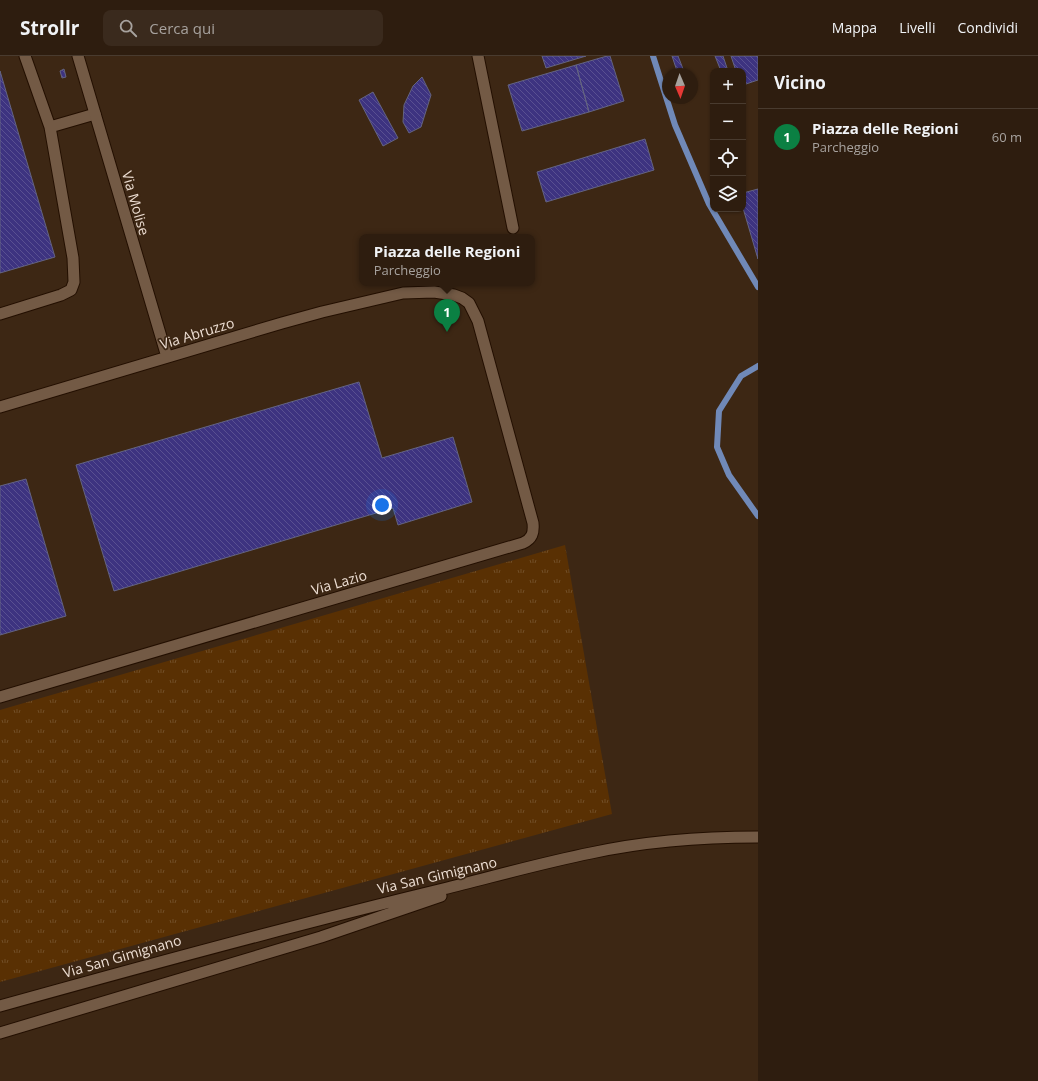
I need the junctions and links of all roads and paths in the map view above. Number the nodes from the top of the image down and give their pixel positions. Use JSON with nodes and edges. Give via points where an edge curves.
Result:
{"nodes":[{"id":1,"x":25,"y":56,"type":"edge"},
{"id":2,"x":78,"y":56,"type":"edge"},
{"id":3,"x":478,"y":56,"type":"edge"},
{"id":4,"x":95,"y":114,"type":"junction"},
{"id":5,"x":50,"y":127,"type":"junction"},
{"id":6,"x":513,"y":228,"type":"dead end"},
{"id":7,"x":0,"y":314,"type":"edge"},
{"id":8,"x":167,"y":357,"type":"junction"},
{"id":9,"x":495,"y":383,"type":"joint"},
{"id":10,"x":0,"y":407,"type":"edge"},
{"id":11,"x":0,"y":697,"type":"edge"},
{"id":12,"x":758,"y":837,"type":"edge"},
{"id":13,"x":506,"y":874,"type":"junction"},
{"id":14,"x":0,"y":1006,"type":"edge"},
{"id":15,"x":0,"y":1033,"type":"edge"}],
"edges":[{"from":1,"to":5,"type":"street"},
{"from":2,"to":4,"type":"street","name":"Via Molise"},
{"from":3,"to":6,"type":"street"},
{"from":4,"to":5,"type":"street"},
{"from":4,"to":8,"type":"street","name":"Via Molise"},
{"from":5,"to":7,"type":"street","via":[[73,258],[74,282],[70,290],[61,295]]},
{"from":8,"to":9,"type":"street","name":"Via Abruzzo","via":[[322,312],[403,293],[427,292],[451,294],[469,303],[482,333]]},
{"from":8,"to":10,"type":"street","name":"Via Abruzzo"},
{"from":9,"to":11,"type":"street","name":"Via Lazio","via":[[532,522],[533,532],[526,542]]},
{"from":12,"to":13,"type":"street","via":[[675,840],[616,848]]},
{"from":13,"to":14,"type":"street","name":"Via San Gimignano","via":[[319,919]]},
{"from":13,"to":15,"type":"street","name":"Via San Gimignano","via":[[321,937]]}]}
